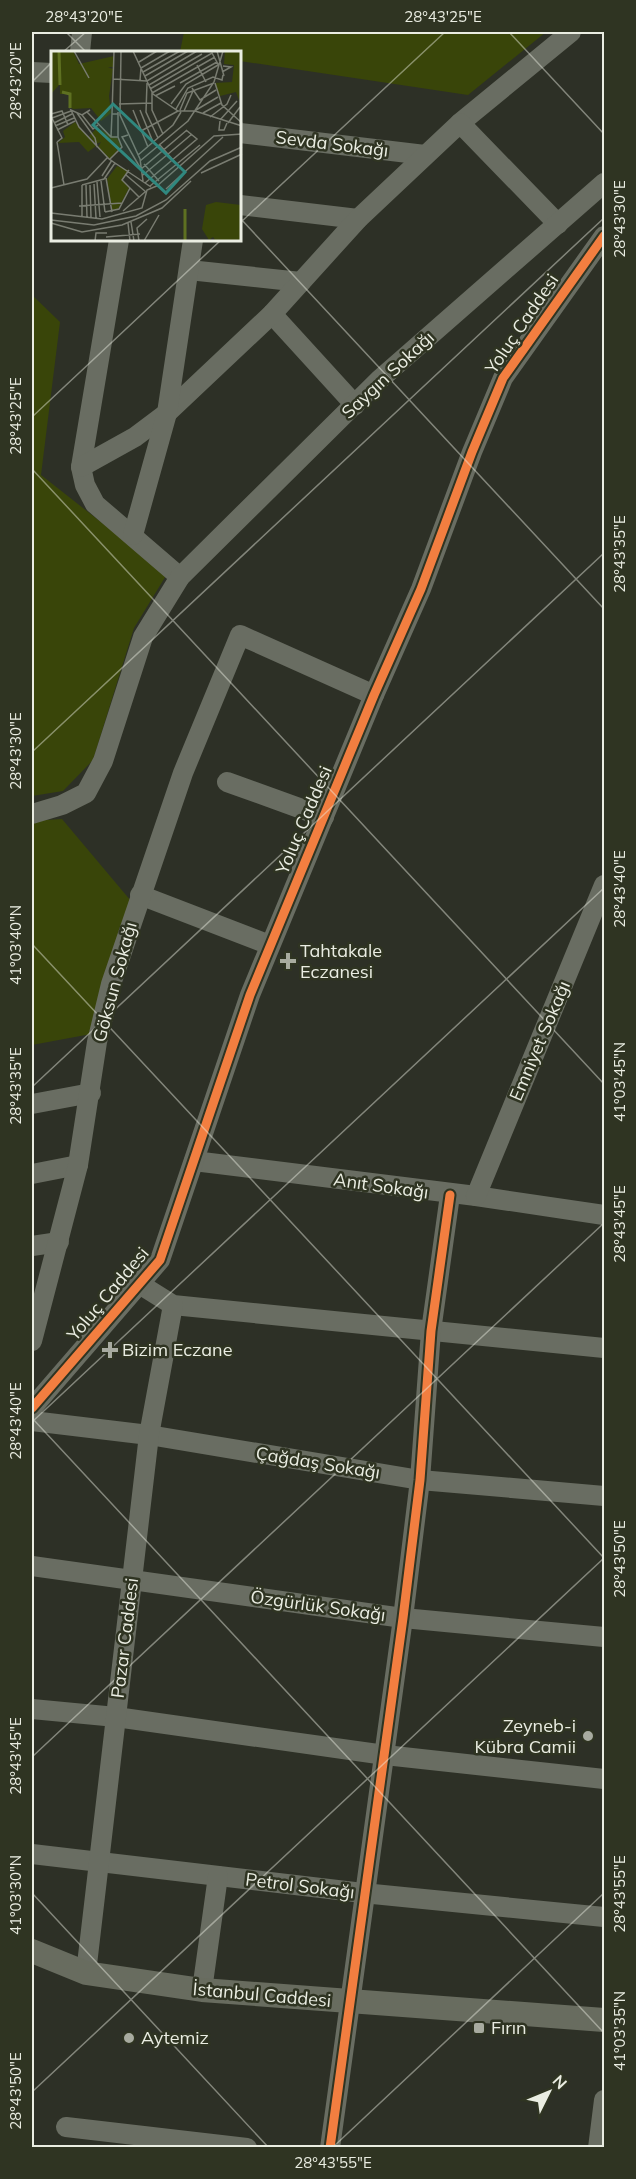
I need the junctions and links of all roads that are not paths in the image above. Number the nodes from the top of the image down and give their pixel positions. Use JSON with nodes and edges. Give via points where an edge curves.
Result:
{"nodes":[{"id":1,"x":82,"y":32,"type":"edge"},
{"id":2,"x":571,"y":32,"type":"edge"},
{"id":3,"x":80,"y":51,"type":"edge"},
{"id":4,"x":32,"y":72,"type":"edge"},
{"id":5,"x":51,"y":73,"type":"edge"},
{"id":6,"x":460,"y":123,"type":"junction"},
{"id":7,"x":242,"y":133,"type":"edge"},
{"id":8,"x":425,"y":155,"type":"junction"},
{"id":9,"x":604,"y":183,"type":"edge"},
{"id":10,"x":242,"y":205,"type":"edge"},
{"id":11,"x":358,"y":219,"type":"junction"},
{"id":12,"x":558,"y":224,"type":"junction"},
{"id":13,"x":604,"y":236,"type":"edge"},
{"id":14,"x":119,"y":242,"type":"edge"},
{"id":15,"x":193,"y":242,"type":"edge"},
{"id":16,"x":189,"y":270,"type":"junction"},
{"id":17,"x":302,"y":282,"type":"junction"},
{"id":18,"x":272,"y":314,"type":"junction"},
{"id":19,"x":355,"y":405,"type":"junction"},
{"id":20,"x":167,"y":413,"type":"junction"},
{"id":21,"x":81,"y":467,"type":"junction"},
{"id":22,"x":133,"y":535,"type":"junction"},
{"id":23,"x":180,"y":577,"type":"junction"},
{"id":24,"x":374,"y":695,"type":"junction"},
{"id":25,"x":227,"y":782,"type":"dead end"},
{"id":26,"x":32,"y":813,"type":"edge"},
{"id":27,"x":324,"y":817,"type":"junction"},
{"id":28,"x":604,"y":885,"type":"edge"},
{"id":29,"x":140,"y":895,"type":"junction"},
{"id":30,"x":270,"y":945,"type":"junction"},
{"id":31,"x":91,"y":1093,"type":"junction"},
{"id":32,"x":32,"y":1104,"type":"edge"},
{"id":33,"x":194,"y":1161,"type":"junction"},
{"id":34,"x":78,"y":1165,"type":"junction"},
{"id":35,"x":32,"y":1174,"type":"edge"},
{"id":36,"x":450,"y":1195,"type":"junction"},
{"id":37,"x":476,"y":1196,"type":"junction"},
{"id":38,"x":604,"y":1215,"type":"edge"},
{"id":39,"x":59,"y":1242,"type":"junction"},
{"id":40,"x":32,"y":1246,"type":"edge"},
{"id":41,"x":141,"y":1285,"type":"junction"},
{"id":42,"x":173,"y":1305,"type":"junction"},
{"id":43,"x":35,"y":1316,"type":"edge"},
{"id":44,"x":431,"y":1331,"type":"junction"},
{"id":45,"x":32,"y":1341,"type":"edge"},
{"id":46,"x":604,"y":1348,"type":"edge"},
{"id":47,"x":32,"y":1408,"type":"edge"},
{"id":48,"x":32,"y":1421,"type":"edge"},
{"id":49,"x":149,"y":1435,"type":"junction"},
{"id":50,"x":420,"y":1480,"type":"junction"},
{"id":51,"x":604,"y":1496,"type":"edge"},
{"id":52,"x":32,"y":1566,"type":"edge"},
{"id":53,"x":132,"y":1578,"type":"junction"},
{"id":54,"x":403,"y":1618,"type":"junction"},
{"id":55,"x":604,"y":1637,"type":"edge"},
{"id":56,"x":32,"y":1709,"type":"edge"},
{"id":57,"x":116,"y":1717,"type":"junction"},
{"id":58,"x":385,"y":1755,"type":"junction"},
{"id":59,"x":604,"y":1779,"type":"edge"},
{"id":60,"x":32,"y":1854,"type":"edge"},
{"id":61,"x":99,"y":1861,"type":"junction"},
{"id":62,"x":218,"y":1876,"type":"junction"},
{"id":63,"x":363,"y":1893,"type":"junction"},
{"id":64,"x":604,"y":1917,"type":"edge"},
{"id":65,"x":32,"y":1952,"type":"edge"},
{"id":66,"x":86,"y":1973,"type":"junction"},
{"id":67,"x":202,"y":1990,"type":"junction"},
{"id":68,"x":350,"y":2003,"type":"junction"},
{"id":69,"x":604,"y":2020,"type":"edge"},
{"id":70,"x":604,"y":2100,"type":"edge"},
{"id":71,"x":66,"y":2127,"type":"dead end"},
{"id":72,"x":247,"y":2148,"type":"edge"},
{"id":73,"x":330,"y":2148,"type":"edge"},
{"id":74,"x":598,"y":2148,"type":"edge"}],
"edges":[{"from":1,"to":3,"type":"street"},
{"from":2,"to":6,"type":"street"},
{"from":4,"to":5,"type":"street"},
{"from":6,"to":8,"type":"street"},
{"from":6,"to":12,"type":"street"},
{"from":7,"to":8,"type":"street","name":"Sevda Sokağı"},
{"from":8,"to":11,"type":"street"},
{"from":9,"to":12,"type":"street","name":"Saygın Sokağı"},
{"from":10,"to":11,"type":"street"},
{"from":11,"to":17,"type":"street"},
{"from":12,"to":19,"type":"street","name":"Saygın Sokağı"},
{"from":13,"to":24,"type":"street","name":"Yoluç Caddesi","via":[[503,378],[421,589]]},
{"from":14,"to":21,"type":"street"},
{"from":15,"to":16,"type":"street"},
{"from":16,"to":17,"type":"street"},
{"from":16,"to":20,"type":"street"},
{"from":17,"to":18,"type":"street"},
{"from":18,"to":19,"type":"street"},
{"from":18,"to":20,"type":"street"},
{"from":19,"to":23,"type":"street","name":"Saygın Sokağı"},
{"from":20,"to":21,"type":"street","via":[[135,437]]},
{"from":20,"to":22,"type":"street"},
{"from":21,"to":22,"type":"street","via":[[84,485],[95,504]]},
{"from":22,"to":23,"type":"street"},
{"from":23,"to":26,"type":"street","name":"Saygın Sokağı","via":[[143,637],[102,761],[86,793],[44,812]]},
{"from":24,"to":27,"type":"street","name":"Yoluç Caddesi"},
{"from":24,"to":29,"type":"street","name":"Göksun Sokağı","via":[[240,635],[183,773]]},
{"from":25,"to":27,"type":"street"},
{"from":27,"to":30,"type":"street","name":"Yoluç Caddesi"},
{"from":28,"to":37,"type":"street","name":"Emniyet Sokağı"},
{"from":29,"to":30,"type":"street"},
{"from":29,"to":31,"type":"street","name":"Göksun Sokağı","via":[[111,984],[97,1042]]},
{"from":30,"to":33,"type":"street","name":"Yoluç Caddesi","via":[[226,1061]]},
{"from":31,"to":32,"type":"street"},
{"from":31,"to":34,"type":"street","name":"Göksun Sokağı"},
{"from":33,"to":36,"type":"street","name":"Anıt Sokağı"},
{"from":33,"to":41,"type":"street","name":"Yoluç Caddesi","via":[[160,1260]]},
{"from":34,"to":35,"type":"street"},
{"from":34,"to":39,"type":"street","name":"Göksun Sokağı"},
{"from":36,"to":37,"type":"street","name":"Anıt Sokağı"},
{"from":36,"to":44,"type":"street"},
{"from":37,"to":38,"type":"street","name":"Anıt Sokağı"},
{"from":39,"to":40,"type":"street"},
{"from":39,"to":43,"type":"street","name":"Göksun Sokağı"},
{"from":41,"to":42,"type":"street"},
{"from":41,"to":47,"type":"street","name":"Yoluç Caddesi"},
{"from":42,"to":44,"type":"street"},
{"from":42,"to":49,"type":"street","name":"Pazar Caddesi"},
{"from":43,"to":45,"type":"street","name":"Göksun Sokağı"},
{"from":44,"to":46,"type":"street"},
{"from":44,"to":50,"type":"street"},
{"from":48,"to":49,"type":"street","name":"Çağdaş Sokağı"},
{"from":49,"to":50,"type":"street","name":"Çağdaş Sokağı"},
{"from":49,"to":53,"type":"street","name":"Pazar Caddesi"},
{"from":50,"to":51,"type":"street","name":"Çağdaş Sokağı"},
{"from":50,"to":54,"type":"street"},
{"from":52,"to":53,"type":"street","name":"Özgürlük Sokağı"},
{"from":53,"to":54,"type":"street","name":"Özgürlük Sokağı"},
{"from":53,"to":57,"type":"street","name":"Pazar Caddesi"},
{"from":54,"to":55,"type":"street","name":"Özgürlük Sokağı"},
{"from":54,"to":58,"type":"street"},
{"from":56,"to":57,"type":"street"},
{"from":57,"to":58,"type":"street"},
{"from":57,"to":61,"type":"street","name":"Pazar Caddesi"},
{"from":58,"to":59,"type":"street"},
{"from":58,"to":63,"type":"street"},
{"from":60,"to":61,"type":"street","name":"Petrol Sokağı"},
{"from":61,"to":62,"type":"street","name":"Petrol Sokağı"},
{"from":61,"to":66,"type":"street","name":"Pazar Caddesi"},
{"from":62,"to":63,"type":"street","name":"Petrol Sokağı"},
{"from":62,"to":67,"type":"street"},
{"from":63,"to":64,"type":"street","name":"Petrol Sokağı"},
{"from":63,"to":68,"type":"street"},
{"from":65,"to":66,"type":"main road","name":"İstanbul Caddesi"},
{"from":66,"to":67,"type":"main road","name":"İstanbul Caddesi"},
{"from":67,"to":68,"type":"main road","name":"İstanbul Caddesi"},
{"from":68,"to":69,"type":"main road","name":"İstanbul Caddesi"},
{"from":68,"to":73,"type":"street"},
{"from":70,"to":74,"type":"street"},
{"from":71,"to":72,"type":"street"}]}
